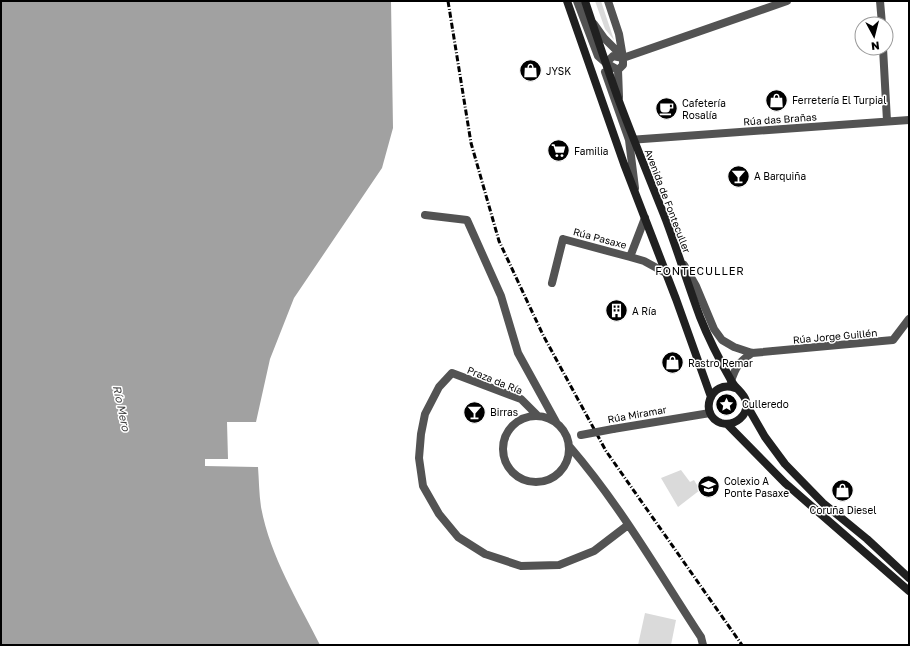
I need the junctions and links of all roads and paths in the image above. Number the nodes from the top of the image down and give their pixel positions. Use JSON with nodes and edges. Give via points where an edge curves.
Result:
{"nodes":[{"id":1,"x":567,"y":1,"type":"edge"},
{"id":2,"x":576,"y":1,"type":"edge"},
{"id":3,"x":585,"y":1,"type":"edge"},
{"id":4,"x":608,"y":1,"type":"edge"},
{"id":5,"x":787,"y":1,"type":"edge"},
{"id":6,"x":880,"y":1,"type":"edge"},
{"id":7,"x":881,"y":16,"type":"edge"},
{"id":8,"x":592,"y":21,"type":"junction"},
{"id":9,"x":598,"y":56,"type":"junction"},
{"id":10,"x":883,"y":56,"type":"edge"},
{"id":11,"x":623,"y":58,"type":"junction"},
{"id":12,"x":606,"y":63,"type":"junction"},
{"id":13,"x":618,"y":70,"type":"junction"},
{"id":14,"x":605,"y":73,"type":"junction"},
{"id":15,"x":619,"y":100,"type":"junction"},
{"id":16,"x":909,"y":120,"type":"edge"},
{"id":17,"x":887,"y":121,"type":"junction"},
{"id":18,"x":631,"y":140,"type":"junction"},
{"id":19,"x":635,"y":191,"type":"junction"},
{"id":20,"x":425,"y":215,"type":"dead end"},
{"id":21,"x":645,"y":218,"type":"junction"},
{"id":22,"x":678,"y":255,"type":"junction"},
{"id":23,"x":630,"y":256,"type":"junction"},
{"id":24,"x":666,"y":273,"type":"junction"},
{"id":25,"x":552,"y":283,"type":"dead end"},
{"id":26,"x":909,"y":319,"type":"edge"},
{"id":27,"x":752,"y":353,"type":"junction"},
{"id":28,"x":733,"y":385,"type":"junction"},
{"id":29,"x":711,"y":397,"type":"junction"},
{"id":30,"x":746,"y":403,"type":"junction"},
{"id":31,"x":710,"y":413,"type":"junction"},
{"id":32,"x":538,"y":416,"type":"junction"},
{"id":33,"x":556,"y":422,"type":"junction"},
{"id":34,"x":727,"y":424,"type":"junction"},
{"id":35,"x":567,"y":437,"type":"junction"},
{"id":36,"x":570,"y":446,"type":"junction"},
{"id":37,"x":628,"y":525,"type":"junction"},
{"id":38,"x":909,"y":578,"type":"edge"},
{"id":39,"x":909,"y":591,"type":"edge"},
{"id":40,"x":703,"y":645,"type":"edge"}],
"edges":[{"from":1,"to":19,"type":"main road","name":"Avenida de Fonteculler"},
{"from":2,"to":9,"type":"street","name":"Avenida de Fonteculler"},
{"from":3,"to":8,"type":"main road","name":"Avenida de Fonteculler"},
{"from":4,"to":11,"type":"street","via":[[619,34]]},
{"from":5,"to":11,"type":"street"},
{"from":6,"to":7,"type":"street"},
{"from":8,"to":11,"type":"street"},
{"from":8,"to":12,"type":"main road","name":"Avenida de Fonteculler"},
{"from":9,"to":12,"type":"street"},
{"from":9,"to":14,"type":"street","name":"Avenida de Fonteculler"},
{"from":10,"to":17,"type":"street"},
{"from":11,"to":12,"type":"street","via":[[613,56]]},
{"from":11,"to":13,"type":"street","via":[[623,65]]},
{"from":12,"to":13,"type":"street"},
{"from":12,"to":14,"type":"street","name":"Avenida de Fonteculler"},
{"from":12,"to":15,"type":"main road","name":"Avenida de Fonteculler"},
{"from":13,"to":15,"type":"street"},
{"from":14,"to":18,"type":"street","name":"Avenida de Fonteculler"},
{"from":15,"to":18,"type":"main road","name":"Avenida de Fonteculler"},
{"from":16,"to":17,"type":"street","name":"Rúa das Brañas"},
{"from":17,"to":18,"type":"street","name":"Rúa das Brañas"},
{"from":18,"to":19,"type":"street","name":"Avenida de Fonteculler"},
{"from":18,"to":22,"type":"main road","name":"Avenida de Fonteculler"},
{"from":19,"to":21,"type":"main road","name":"Avenida de Fonteculler"},
{"from":20,"to":33,"type":"street","via":[[467,220],[501,296],[518,353]]},
{"from":21,"to":23,"type":"street","name":"Rúa Pasaxe"},
{"from":21,"to":24,"type":"main road","name":"Avenida de Fonteculler"},
{"from":22,"to":27,"type":"street","name":"Rúa Jorge Guillén","via":[[696,286],[714,329],[722,340]]},
{"from":22,"to":28,"type":"main road","name":"Avenida de Fonteculler","via":[[701,318]]},
{"from":23,"to":24,"type":"street","name":"Rúa Pasaxe"},
{"from":23,"to":25,"type":"street","name":"Rúa Pasaxe","via":[[563,239]]},
{"from":24,"to":29,"type":"main road","name":"Avenida de Fonteculler"},
{"from":26,"to":27,"type":"street","name":"Rúa Jorge Guillén","via":[[893,340]]},
{"from":27,"to":28,"type":"street","via":[[740,361],[734,370]]},
{"from":28,"to":29,"type":"main road","via":[[721,388]]},
{"from":28,"to":30,"type":"main road","via":[[742,394]]},
{"from":29,"to":31,"type":"main road"},
{"from":30,"to":34,"type":"main road","via":[[741,418]]},
{"from":30,"to":38,"type":"main road","via":[[765,437],[785,464],[824,503],[867,538]]},
{"from":31,"to":34,"type":"main road","via":[[717,421]]},
{"from":31,"to":35,"type":"street","name":"Rúa Miramar","bridge":true},
{"from":32,"to":33,"type":"street","name":"Praza da Ría"},
{"from":32,"to":36,"type":"street","via":[[520,420],[506,435],[503,454],[510,471],[528,482],[550,480],[565,467],[570,456]]},
{"from":32,"to":37,"type":"street","name":"Praza da Ría","via":[[521,399],[452,373],[439,387],[431,402],[425,414],[421,434],[419,458],[423,486],[439,514],[458,537],[485,554],[521,566],[559,566],[594,551]]},
{"from":33,"to":35,"type":"street"},
{"from":34,"to":39,"type":"main road","via":[[785,483]]},
{"from":35,"to":36,"type":"street"},
{"from":36,"to":37,"type":"street"},
{"from":37,"to":40,"type":"street","via":[[701,637]]}]}
